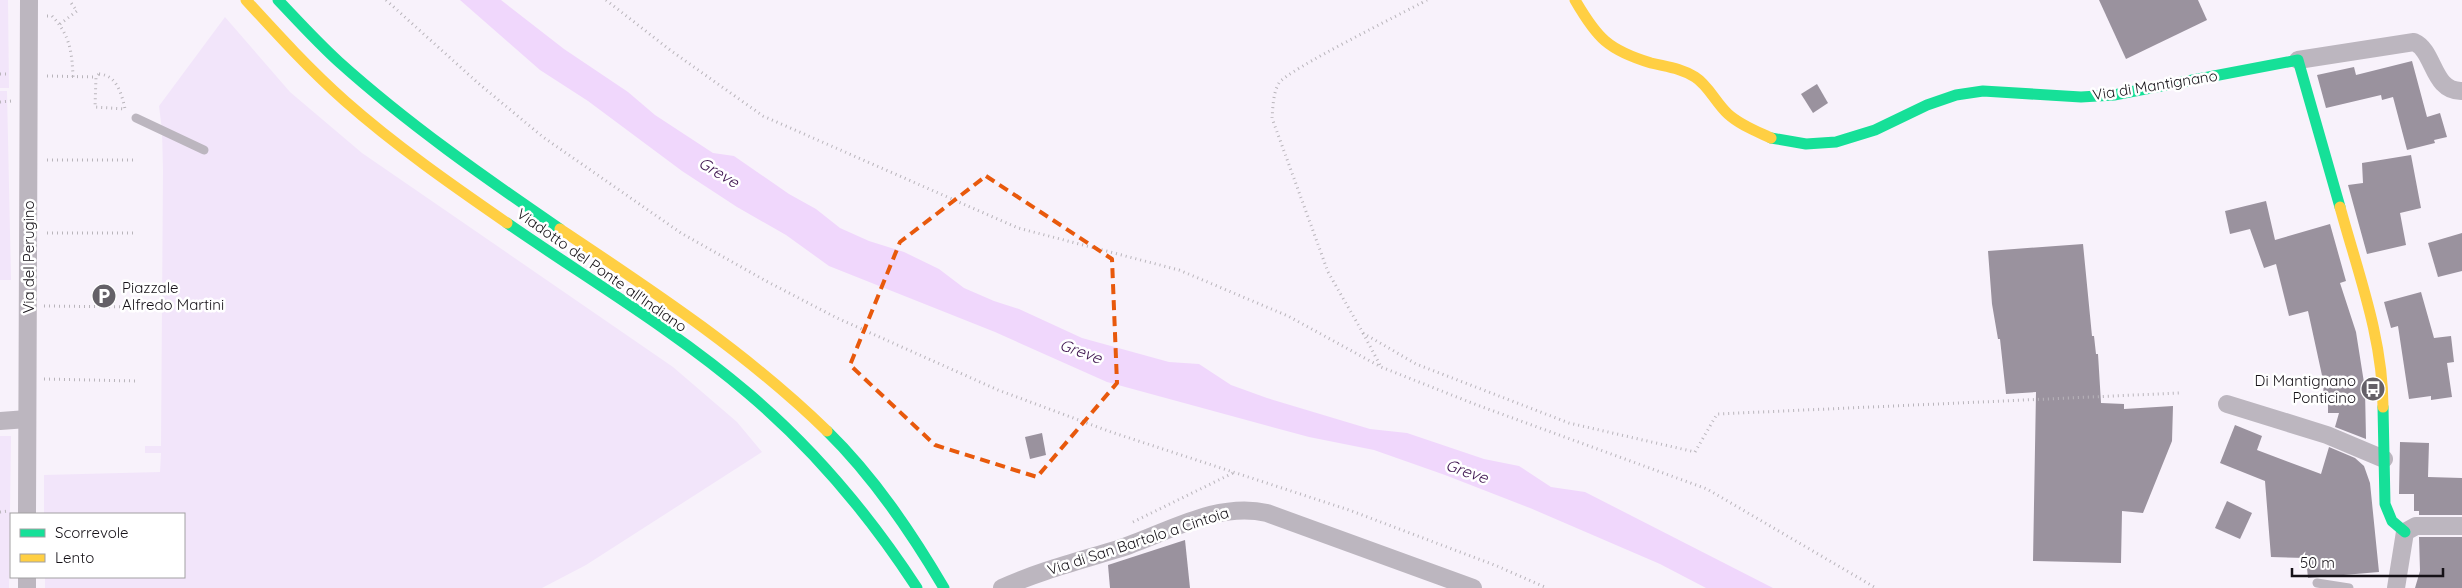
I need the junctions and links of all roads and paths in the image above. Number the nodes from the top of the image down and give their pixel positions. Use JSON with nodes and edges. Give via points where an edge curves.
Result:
{"nodes":[{"id":1,"x":28,"y":0,"type":"edge"},
{"id":2,"x":69,"y":0,"type":"edge"},
{"id":3,"x":246,"y":0,"type":"edge"},
{"id":4,"x":278,"y":0,"type":"edge"},
{"id":5,"x":386,"y":0,"type":"edge"},
{"id":6,"x":606,"y":0,"type":"edge"},
{"id":7,"x":1428,"y":0,"type":"edge"},
{"id":8,"x":1575,"y":0,"type":"edge"},
{"id":9,"x":60,"y":24,"type":"dead end"},
{"id":10,"x":2298,"y":60,"type":"junction"},
{"id":11,"x":43,"y":76,"type":"dead end"},
{"id":12,"x":96,"y":77,"type":"junction"},
{"id":13,"x":2462,"y":91,"type":"edge"},
{"id":14,"x":136,"y":118,"type":"dead end"},
{"id":15,"x":204,"y":150,"type":"dead end"},
{"id":16,"x":29,"y":160,"type":"junction"},
{"id":17,"x":136,"y":160,"type":"dead end"},
{"id":18,"x":28,"y":233,"type":"junction"},
{"id":19,"x":136,"y":233,"type":"dead end"},
{"id":20,"x":28,"y":306,"type":"junction"},
{"id":21,"x":136,"y":307,"type":"dead end"},
{"id":22,"x":1363,"y":333,"type":"junction"},
{"id":23,"x":1381,"y":367,"type":"junction"},
{"id":24,"x":27,"y":378,"type":"junction"},
{"id":25,"x":136,"y":381,"type":"dead end"},
{"id":26,"x":2179,"y":393,"type":"dead end"},
{"id":27,"x":2227,"y":404,"type":"dead end"},
{"id":28,"x":27,"y":419,"type":"junction"},
{"id":29,"x":0,"y":421,"type":"edge"},
{"id":30,"x":2384,"y":459,"type":"junction"},
{"id":31,"x":1233,"y":473,"type":"junction"},
{"id":32,"x":1186,"y":496,"type":"dead end"},
{"id":33,"x":10,"y":511,"type":"dead end"},
{"id":34,"x":0,"y":512,"type":"edge"},
{"id":35,"x":27,"y":513,"type":"edge"},
{"id":36,"x":2462,"y":526,"type":"edge"},
{"id":37,"x":2405,"y":532,"type":"junction"},
{"id":38,"x":2317,"y":583,"type":"dead end"},
{"id":39,"x":916,"y":588,"type":"edge"},
{"id":40,"x":944,"y":588,"type":"edge"},
{"id":41,"x":1002,"y":588,"type":"edge"},
{"id":42,"x":1473,"y":588,"type":"edge"},
{"id":43,"x":1547,"y":588,"type":"edge"},
{"id":44,"x":1876,"y":588,"type":"edge"},
{"id":45,"x":2349,"y":588,"type":"edge"},
{"id":46,"x":2396,"y":588,"type":"edge"}],
"edges":[{"from":1,"to":16,"type":"street","name":"Via del Perugino"},
{"from":2,"to":9,"type":"path","via":[[78,10]]},
{"from":3,"to":39,"type":"main road","name":"Viadotto del Ponte all'Indiano","via":[[320,78],[380,131],[702,357],[749,394],[842,486],[878,530]]},
{"from":4,"to":40,"type":"main road","name":"Viadotto del Ponte all'Indiano","via":[[337,60],[408,121],[708,332],[814,418],[900,516]]},
{"from":5,"to":31,"type":"path","via":[[543,138],[681,233],[766,281],[837,318],[998,390]]},
{"from":6,"to":23,"type":"path","via":[[764,116],[1018,228],[1179,270],[1288,316]]},
{"from":7,"to":22,"type":"path","via":[[1279,82],[1274,98],[1272,118],[1328,272]]},
{"from":8,"to":10,"type":"main road","name":"Via di Mantignano","via":[[1593,31],[1610,47],[1652,63],[1675,67],[1696,78],[1728,114],[1747,127],[1772,138],[1806,144],[1836,142],[1876,130],[1956,95],[1983,92],[2081,97],[2114,95]]},
{"from":10,"to":13,"type":"street","via":[[2414,42],[2422,46],[2442,82],[2450,90]]},
{"from":10,"to":30,"type":"main road","via":[[2374,328],[2382,375]]},
{"from":11,"to":12,"type":"path"},
{"from":12,"to":12,"type":"path","via":[[95,108],[125,108],[116,84],[103,74]]},
{"from":14,"to":15,"type":"lane"},
{"from":16,"to":17,"type":"path"},
{"from":16,"to":18,"type":"street","name":"Via del Perugino"},
{"from":18,"to":19,"type":"path"},
{"from":18,"to":20,"type":"street","name":"Via del Perugino"},
{"from":20,"to":21,"type":"path"},
{"from":20,"to":24,"type":"street","name":"Via del Perugino"},
{"from":22,"to":23,"type":"path"},
{"from":22,"to":26,"type":"path","via":[[1416,364],[1569,423],[1695,452],[1717,414]]},
{"from":23,"to":44,"type":"path","via":[[1707,489]]},
{"from":24,"to":25,"type":"path"},
{"from":24,"to":28,"type":"street","name":"Via del Perugino"},
{"from":27,"to":30,"type":"street","via":[[2327,435]]},
{"from":28,"to":29,"type":"street"},
{"from":28,"to":35,"type":"street","name":"Via del Perugino"},
{"from":30,"to":37,"type":"main road","via":[[2386,513],[2392,523]]},
{"from":31,"to":32,"type":"path"},
{"from":31,"to":43,"type":"path","via":[[1350,510]]},
{"from":33,"to":34,"type":"path"},
{"from":36,"to":37,"type":"street","via":[[2416,526]]},
{"from":37,"to":46,"type":"street"},
{"from":38,"to":45,"type":"lane"},
{"from":41,"to":42,"type":"street","name":"Via di San Bartolo a Cintoia","via":[[1031,575],[1120,548],[1214,514],[1242,509],[1277,516]]}]}
